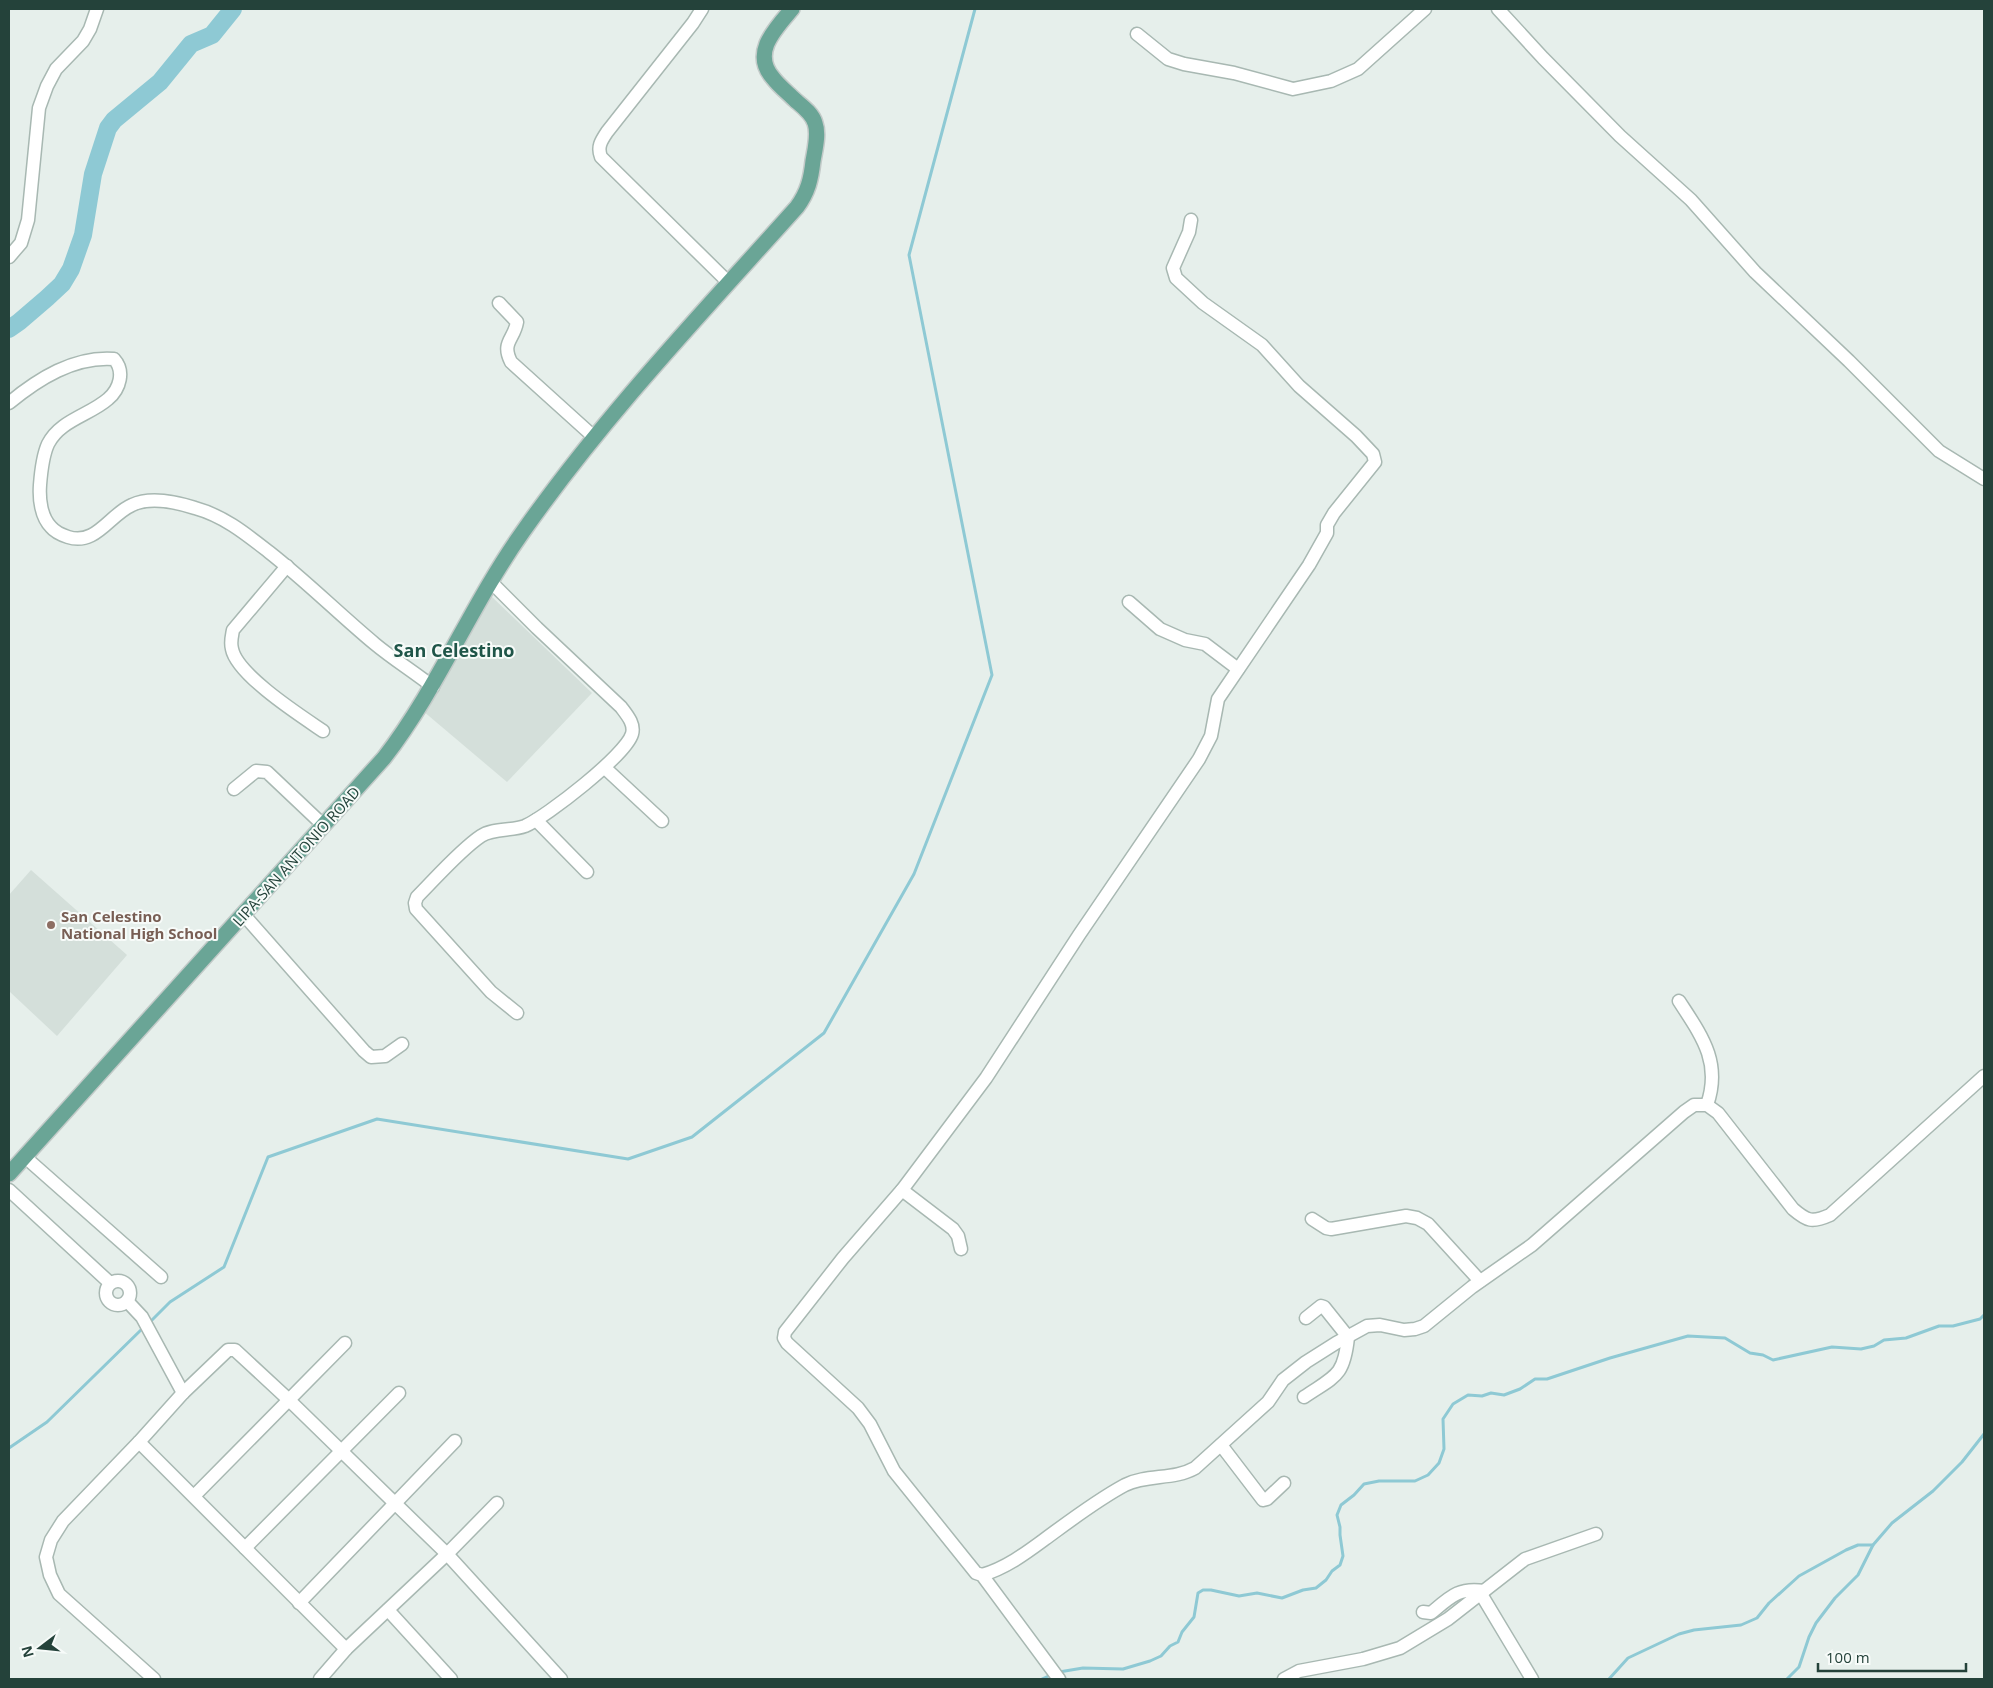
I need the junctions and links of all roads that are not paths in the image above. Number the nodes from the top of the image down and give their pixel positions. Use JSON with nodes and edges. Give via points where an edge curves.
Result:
{"nodes":[{"id":1,"x":97,"y":9,"type":"edge"},
{"id":2,"x":702,"y":9,"type":"edge"},
{"id":3,"x":792,"y":9,"type":"edge"},
{"id":4,"x":1425,"y":9,"type":"edge"},
{"id":5,"x":1498,"y":9,"type":"edge"},
{"id":6,"x":1137,"y":34,"type":"dead end"},
{"id":7,"x":1191,"y":220,"type":"dead end"},
{"id":8,"x":9,"y":258,"type":"edge"},
{"id":9,"x":729,"y":283,"type":"junction"},
{"id":10,"x":499,"y":303,"type":"dead end"},
{"id":11,"x":9,"y":403,"type":"edge"},
{"id":12,"x":594,"y":436,"type":"junction"},
{"id":13,"x":1984,"y":479,"type":"edge"},
{"id":14,"x":288,"y":566,"type":"junction"},
{"id":15,"x":490,"y":582,"type":"junction"},
{"id":16,"x":1129,"y":602,"type":"dead end"},
{"id":17,"x":1238,"y":669,"type":"junction"},
{"id":18,"x":433,"y":687,"type":"junction"},
{"id":19,"x":323,"y":731,"type":"dead end"},
{"id":20,"x":605,"y":768,"type":"junction"},
{"id":21,"x":234,"y":790,"type":"dead end"},
{"id":22,"x":536,"y":820,"type":"junction"},
{"id":23,"x":662,"y":821,"type":"dead end"},
{"id":24,"x":323,"y":825,"type":"junction"},
{"id":25,"x":587,"y":872,"type":"dead end"},
{"id":26,"x":244,"y":915,"type":"junction"},
{"id":27,"x":1679,"y":1000,"type":"dead end"},
{"id":28,"x":517,"y":1013,"type":"dead end"},
{"id":29,"x":402,"y":1044,"type":"dead end"},
{"id":30,"x":1984,"y":1076,"type":"edge"},
{"id":31,"x":1707,"y":1105,"type":"junction"},
{"id":32,"x":25,"y":1157,"type":"junction"},
{"id":33,"x":9,"y":1174,"type":"edge"},
{"id":34,"x":9,"y":1190,"type":"edge"},
{"id":35,"x":902,"y":1190,"type":"junction"},
{"id":36,"x":1312,"y":1219,"type":"dead end"},
{"id":37,"x":961,"y":1249,"type":"dead end"},
{"id":38,"x":161,"y":1278,"type":"dead end"},
{"id":39,"x":1480,"y":1281,"type":"junction"},
{"id":40,"x":110,"y":1283,"type":"junction"},
{"id":41,"x":127,"y":1301,"type":"junction"},
{"id":42,"x":1306,"y":1318,"type":"dead end"},
{"id":43,"x":1348,"y":1337,"type":"junction"},
{"id":44,"x":346,"y":1343,"type":"dead end"},
{"id":45,"x":183,"y":1393,"type":"junction"},
{"id":46,"x":399,"y":1393,"type":"dead end"},
{"id":47,"x":1304,"y":1397,"type":"dead end"},
{"id":48,"x":289,"y":1400,"type":"junction"},
{"id":49,"x":454,"y":1441,"type":"dead end"},
{"id":50,"x":139,"y":1442,"type":"junction"},
{"id":51,"x":1221,"y":1445,"type":"junction"},
{"id":52,"x":342,"y":1451,"type":"junction"},
{"id":53,"x":1284,"y":1483,"type":"dead end"},
{"id":54,"x":194,"y":1496,"type":"junction"},
{"id":55,"x":395,"y":1503,"type":"junction"},
{"id":56,"x":497,"y":1503,"type":"dead end"},
{"id":57,"x":1596,"y":1534,"type":"dead end"},
{"id":58,"x":245,"y":1548,"type":"junction"},
{"id":59,"x":447,"y":1554,"type":"junction"},
{"id":60,"x":982,"y":1574,"type":"junction"},
{"id":61,"x":1483,"y":1593,"type":"junction"},
{"id":62,"x":300,"y":1603,"type":"junction"},
{"id":63,"x":388,"y":1610,"type":"junction"},
{"id":64,"x":1423,"y":1612,"type":"dead end"},
{"id":65,"x":346,"y":1649,"type":"junction"},
{"id":66,"x":326,"y":1677,"type":"edge"},
{"id":67,"x":154,"y":1679,"type":"edge"},
{"id":68,"x":451,"y":1679,"type":"edge"},
{"id":69,"x":561,"y":1679,"type":"edge"},
{"id":70,"x":1059,"y":1679,"type":"edge"},
{"id":71,"x":1284,"y":1679,"type":"edge"},
{"id":72,"x":1532,"y":1679,"type":"edge"}],
"edges":[{"from":1,"to":8,"type":"street","via":[[90,29],[46,86],[40,108],[28,220],[21,243]]},
{"from":2,"to":9,"type":"street","via":[[607,132],[599,145],[599,152]]},
{"from":3,"to":9,"type":"main road","name":"LIPA-SAN ANTONIO ROAD","via":[[772,32],[764,55],[772,78],[815,122],[816,142],[810,181],[797,207]]},
{"from":4,"to":6,"type":"street","via":[[1358,69],[1331,81],[1293,89],[1168,59]]},
{"from":5,"to":13,"type":"street","via":[[1620,136],[1691,200],[1755,272],[1939,452]]},
{"from":7,"to":17,"type":"street","via":[[1184,246],[1173,268],[1176,278],[1203,303],[1262,345],[1283,370],[1356,436],[1373,454],[1374,462],[1334,513],[1309,565]]},
{"from":9,"to":12,"type":"main road","name":"LIPA-SAN ANTONIO ROAD"},
{"from":10,"to":12,"type":"street","via":[[517,322],[507,344],[511,362]]},
{"from":11,"to":14,"type":"street","via":[[61,369],[87,360],[114,359],[121,373],[108,399],[72,420],[48,444],[39,493],[51,527],[63,535],[85,538],[132,505],[162,501],[196,508],[225,519]]},
{"from":12,"to":15,"type":"main road","name":"LIPA-SAN ANTONIO ROAD","via":[[547,497]]},
{"from":14,"to":18,"type":"street","via":[[376,645]]},
{"from":14,"to":19,"type":"street","via":[[233,630],[232,650],[238,662],[260,684]]},
{"from":15,"to":18,"type":"main road","name":"LIPA-SAN ANTONIO ROAD"},
{"from":15,"to":20,"type":"street","via":[[629,717],[633,734]]},
{"from":16,"to":17,"type":"street","via":[[1160,629],[1185,640],[1205,644]]},
{"from":17,"to":35,"type":"street","via":[[1218,699],[1211,736],[1199,759],[986,1078]]},
{"from":18,"to":24,"type":"main road","name":"LIPA-SAN ANTONIO ROAD","via":[[384,758]]},
{"from":20,"to":22,"type":"street"},
{"from":20,"to":23,"type":"street"},
{"from":21,"to":24,"type":"street","via":[[256,771],[267,772]]},
{"from":22,"to":25,"type":"street"},
{"from":22,"to":28,"type":"street","via":[[522,827],[483,834],[417,897],[415,903],[416,909],[491,992]]},
{"from":24,"to":26,"type":"main road","name":"LIPA-SAN ANTONIO ROAD"},
{"from":26,"to":29,"type":"street","via":[[371,1057],[386,1056]]},
{"from":26,"to":32,"type":"main road","name":"LIPA-SAN ANTONIO ROAD"},
{"from":27,"to":31,"type":"street","via":[[1708,1051],[1713,1078]]},
{"from":30,"to":31,"type":"street","via":[[1830,1215],[1818,1221],[1805,1219],[1793,1209],[1718,1113]]},
{"from":31,"to":39,"type":"street","via":[[1694,1105],[1684,1112],[1532,1245]]},
{"from":32,"to":33,"type":"main road","name":"LIPA-SAN ANTONIO ROAD"},
{"from":32,"to":38,"type":"street"},
{"from":34,"to":40,"type":"street"},
{"from":35,"to":37,"type":"street","via":[[953,1229]]},
{"from":35,"to":60,"type":"street","via":[[843,1258],[785,1332],[784,1338],[858,1408],[894,1471],[976,1572]]},
{"from":36,"to":39,"type":"street","via":[[1331,1230],[1406,1216],[1417,1218],[1428,1224]]},
{"from":39,"to":43,"type":"street","via":[[1424,1326],[1404,1330],[1367,1326]]},
{"from":40,"to":41,"type":"street","via":[[117,1280],[125,1283],[129,1289]]},
{"from":40,"to":41,"type":"street","via":[[106,1290],[109,1301],[116,1305]]},
{"from":41,"to":45,"type":"street","via":[[142,1317]]},
{"from":42,"to":43,"type":"street","via":[[1324,1307]]},
{"from":43,"to":47,"type":"street","via":[[1342,1368]]},
{"from":43,"to":51,"type":"street","via":[[1283,1380],[1268,1402]]},
{"from":44,"to":48,"type":"street"},
{"from":45,"to":48,"type":"street","via":[[232,1349]]},
{"from":45,"to":50,"type":"street"},
{"from":46,"to":52,"type":"street"},
{"from":48,"to":52,"type":"street"},
{"from":48,"to":54,"type":"street"},
{"from":49,"to":55,"type":"street"},
{"from":50,"to":54,"type":"street"},
{"from":50,"to":67,"type":"street","via":[[63,1521],[51,1540],[46,1557],[59,1594]]},
{"from":51,"to":53,"type":"street","via":[[1263,1500]]},
{"from":51,"to":60,"type":"street","via":[[1186,1472],[1126,1485],[1021,1556]]},
{"from":52,"to":55,"type":"street"},
{"from":52,"to":58,"type":"street"},
{"from":54,"to":58,"type":"street"},
{"from":55,"to":59,"type":"street"},
{"from":55,"to":62,"type":"street"},
{"from":56,"to":59,"type":"street"},
{"from":57,"to":61,"type":"street","via":[[1525,1559]]},
{"from":58,"to":62,"type":"street"},
{"from":59,"to":63,"type":"street"},
{"from":59,"to":69,"type":"street"},
{"from":60,"to":70,"type":"street"},
{"from":61,"to":64,"type":"street","via":[[1463,1590],[1431,1613]]},
{"from":61,"to":71,"type":"street","via":[[1400,1648],[1363,1659],[1299,1671]]},
{"from":61,"to":72,"type":"street"},
{"from":62,"to":65,"type":"street"},
{"from":63,"to":65,"type":"street"},
{"from":63,"to":68,"type":"street"},
{"from":65,"to":66,"type":"street"}]}
